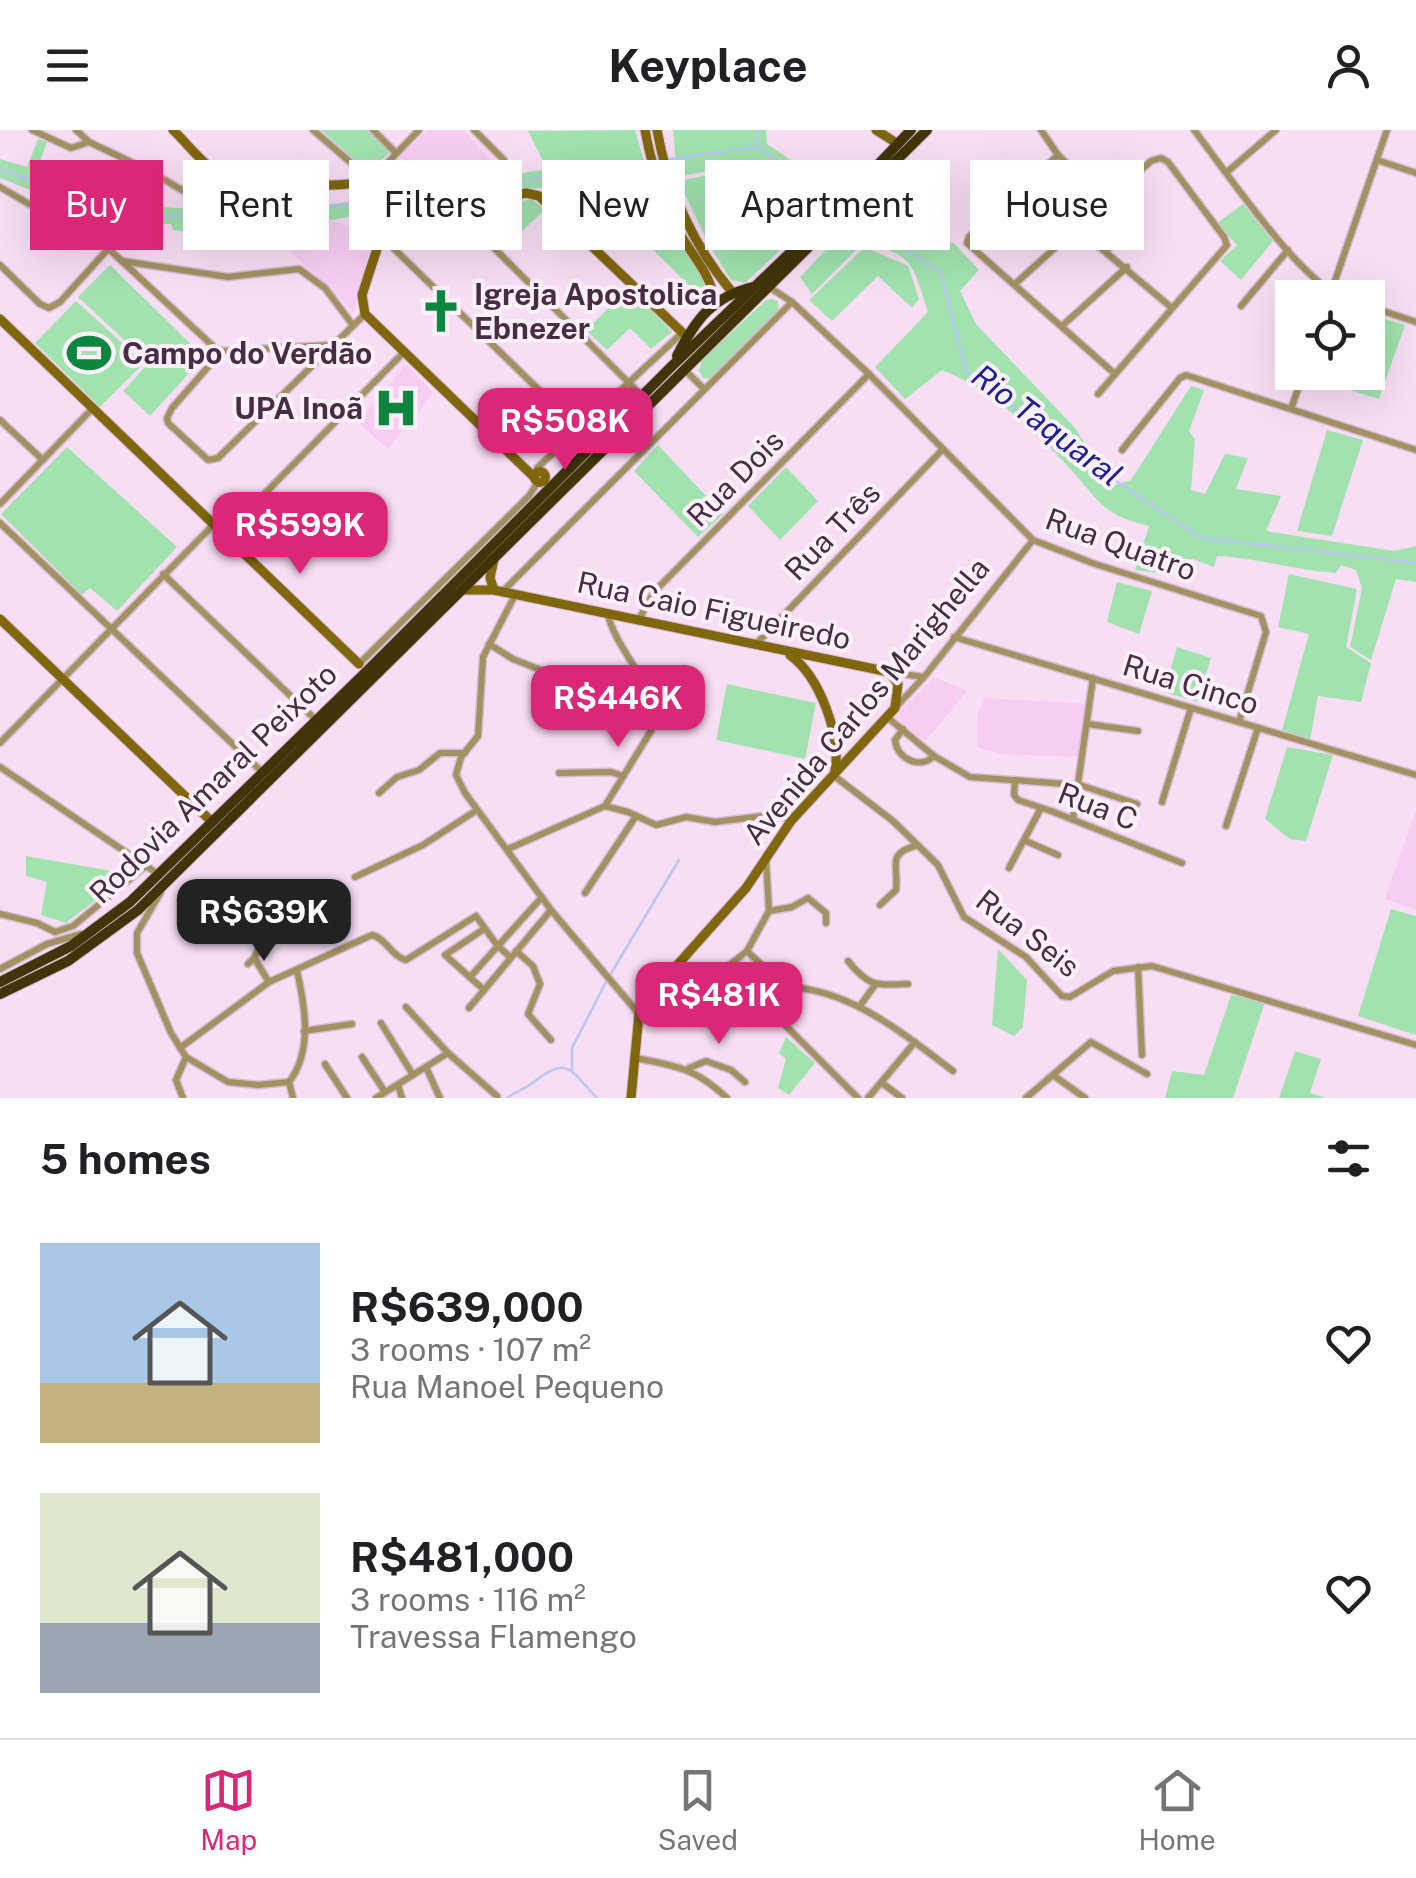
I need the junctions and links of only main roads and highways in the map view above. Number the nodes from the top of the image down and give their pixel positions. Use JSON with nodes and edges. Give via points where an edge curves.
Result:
{"nodes":[{"id":1,"x":911,"y":130,"type":"edge"},
{"id":2,"x":927,"y":130,"type":"edge"},
{"id":3,"x":885,"y":160,"type":"edge"},
{"id":4,"x":895,"y":160,"type":"edge"},
{"id":5,"x":796,"y":250,"type":"edge"},
{"id":6,"x":805,"y":250,"type":"edge"},
{"id":7,"x":754,"y":286,"type":"junction"},
{"id":8,"x":672,"y":366,"type":"junction"},
{"id":9,"x":568,"y":470,"type":"junction"},
{"id":10,"x":534,"y":503,"type":"junction"},
{"id":11,"x":162,"y":878,"type":"junction"},
{"id":12,"x":0,"y":982,"type":"edge"},
{"id":13,"x":0,"y":994,"type":"edge"}],
"edges":[{"from":1,"to":3,"type":"highway","name":"Rodovia Amaral Peixoto"},
{"from":2,"to":4,"type":"highway","name":"Rodovia Amaral Peixoto"},
{"from":5,"to":7,"type":"highway","name":"Rodovia Amaral Peixoto"},
{"from":6,"to":11,"type":"highway","name":"Rodovia Amaral Peixoto"},
{"from":7,"to":8,"type":"highway","name":"Rodovia Amaral Peixoto"},
{"from":7,"to":8,"type":"highway","via":[[714,303],[684,335]]},
{"from":8,"to":9,"type":"highway","name":"Rodovia Amaral Peixoto"},
{"from":9,"to":10,"type":"highway","name":"Rodovia Amaral Peixoto"},
{"from":9,"to":10,"type":"highway","via":[[540,477]]},
{"from":10,"to":11,"type":"highway","name":"Rodovia Amaral Peixoto","via":[[211,821]]},
{"from":11,"to":12,"type":"highway","name":"Rodovia Amaral Peixoto","via":[[60,952]]},
{"from":11,"to":13,"type":"highway","name":"Rodovia Amaral Peixoto","via":[[138,910],[90,947]]}]}
